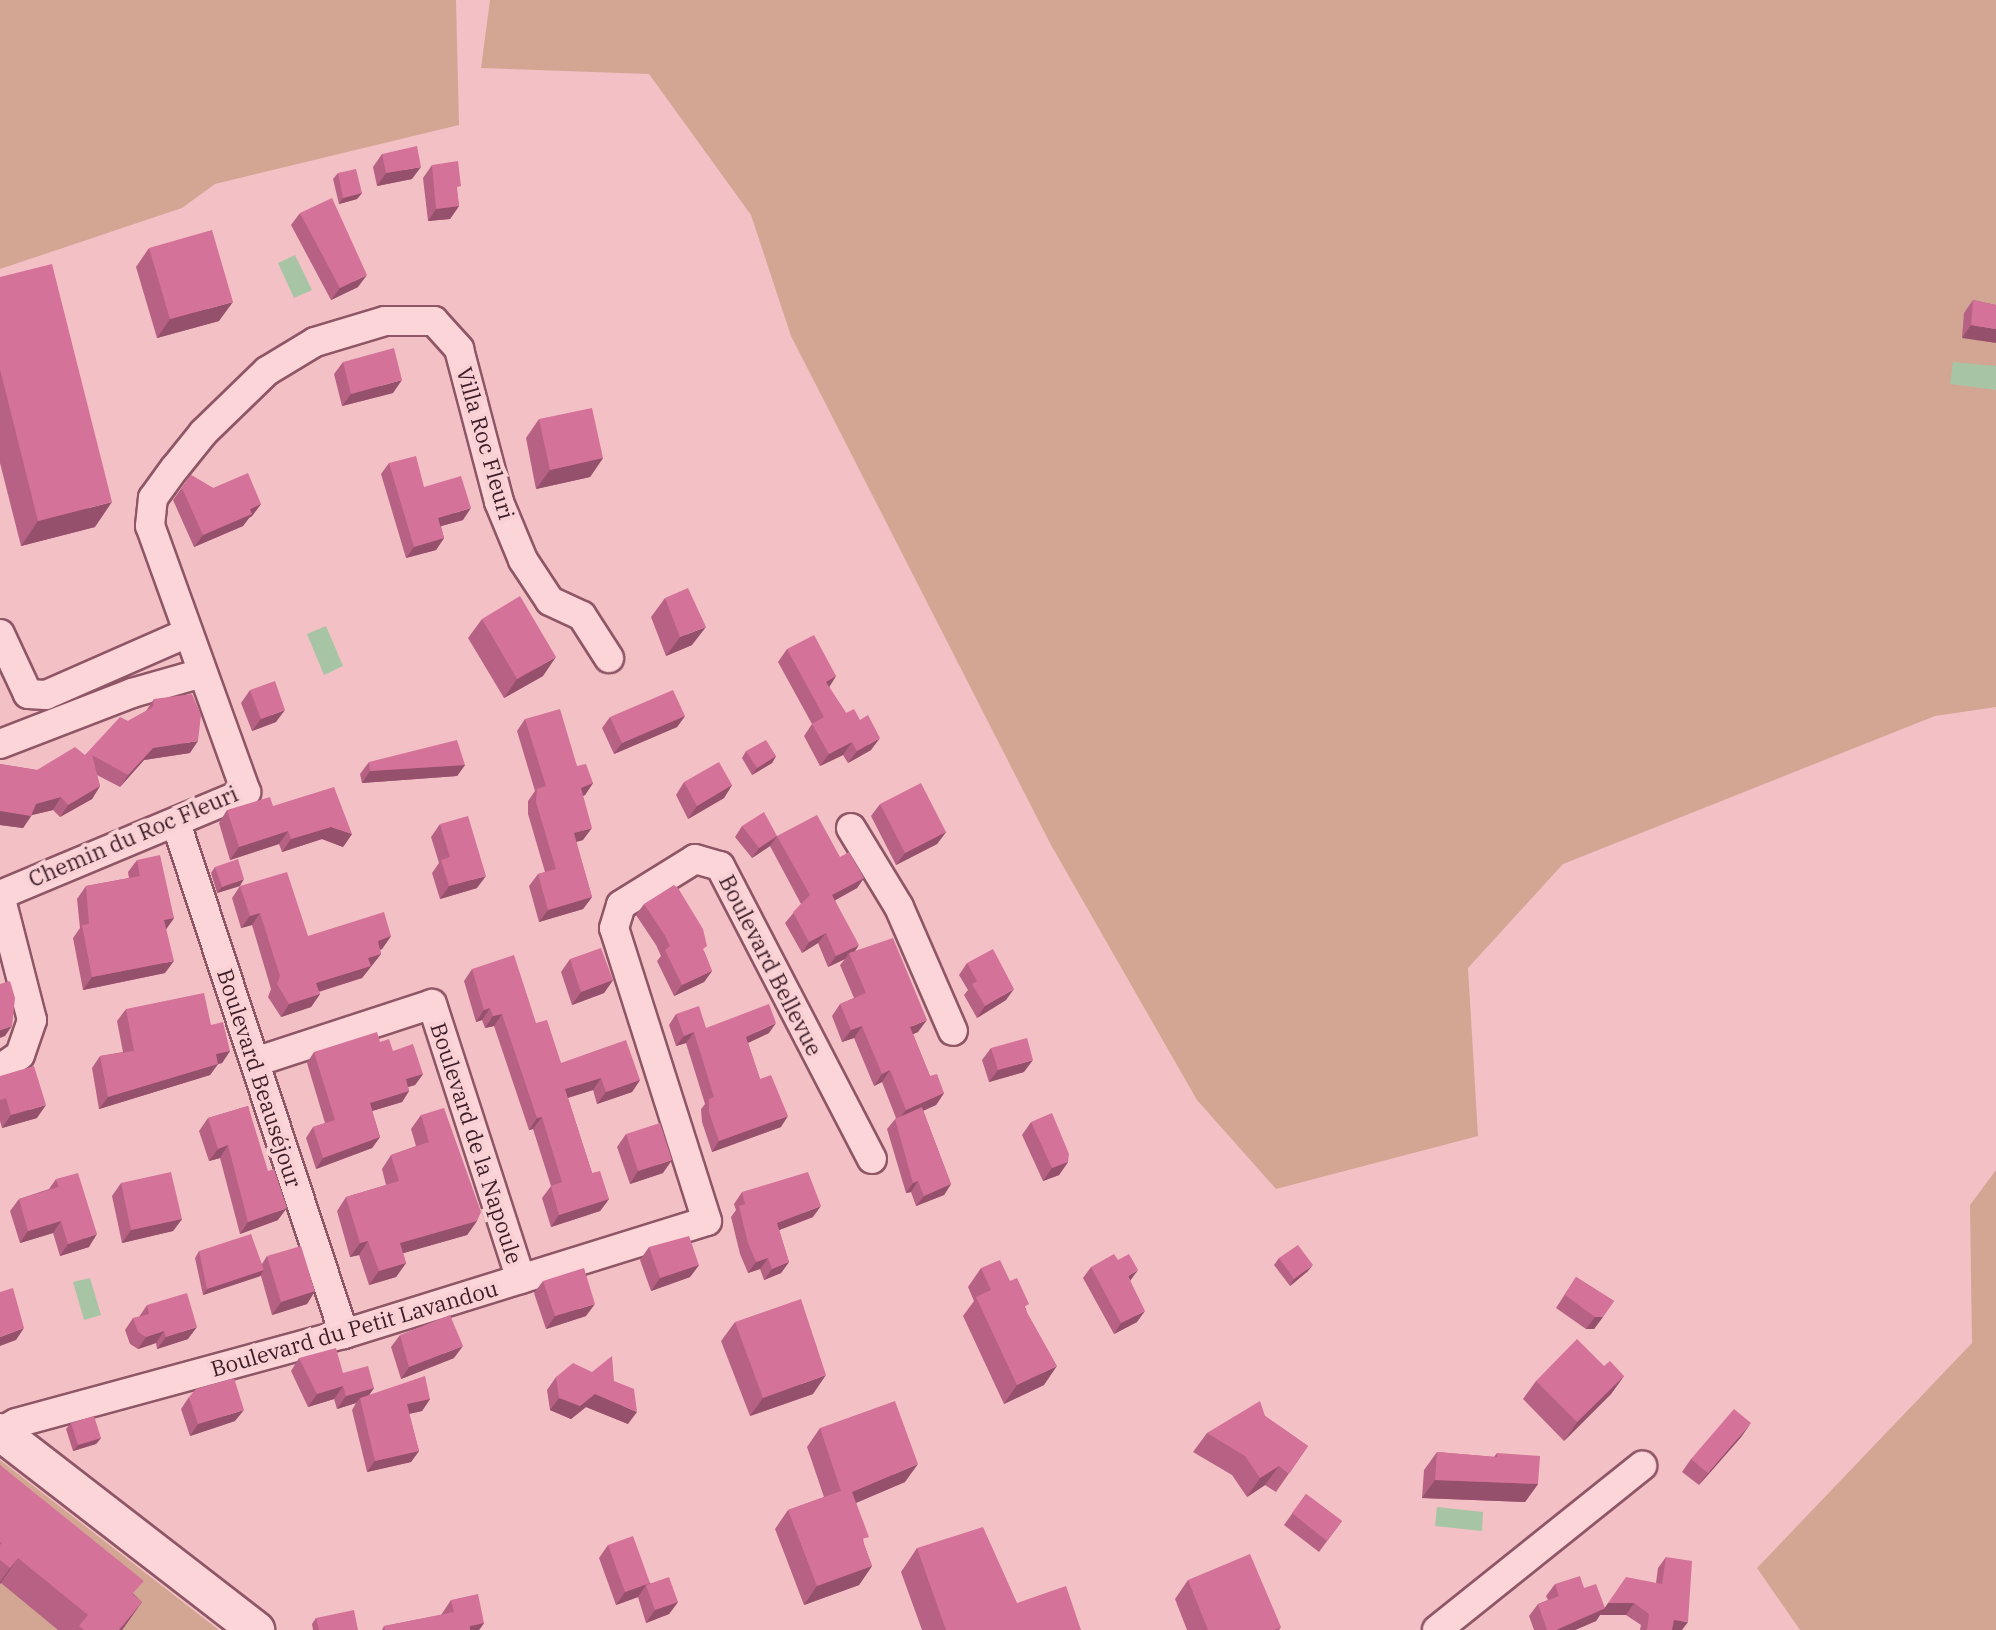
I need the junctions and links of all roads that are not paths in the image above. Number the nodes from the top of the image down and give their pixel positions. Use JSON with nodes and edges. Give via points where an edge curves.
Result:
{"nodes":[{"id":1,"x":203,"y":433,"type":"joint"},
{"id":2,"x":187,"y":633,"type":"junction"},
{"id":3,"x":0,"y":634,"type":"edge"},
{"id":4,"x":609,"y":658,"type":"dead end"},
{"id":5,"x":202,"y":673,"type":"junction"},
{"id":6,"x":0,"y":744,"type":"edge"},
{"id":7,"x":176,"y":823,"type":"junction"},
{"id":8,"x":851,"y":828,"type":"dead end"},
{"id":9,"x":953,"y":1031,"type":"dead end"},
{"id":10,"x":255,"y":1062,"type":"junction"},
{"id":11,"x":0,"y":1069,"type":"edge"},
{"id":12,"x":872,"y":1159,"type":"dead end"},
{"id":13,"x":707,"y":1221,"type":"joint"},
{"id":14,"x":521,"y":1279,"type":"junction"},
{"id":15,"x":344,"y":1334,"type":"junction"},
{"id":16,"x":0,"y":1432,"type":"edge"},
{"id":17,"x":1642,"y":1466,"type":"dead end"},
{"id":18,"x":256,"y":1630,"type":"edge"},
{"id":19,"x":1437,"y":1630,"type":"edge"}],
"edges":[{"from":1,"to":2,"type":"street","name":"Chemin du Roc Fleuri","via":[[153,498],[150,526]]},
{"from":1,"to":4,"type":"street","name":"Villa Roc Fleuri","via":[[267,371],[315,342],[385,321],[434,321],[459,349],[499,502],[523,560],[550,601],[582,616]]},
{"from":2,"to":3,"type":"street","via":[[46,695],[28,694]]},
{"from":2,"to":5,"type":"street","name":"Chemin du Roc Fleuri"},
{"from":5,"to":6,"type":"street","via":[[132,693]]},
{"from":5,"to":7,"type":"street","name":"Chemin du Roc Fleuri","via":[[246,792]]},
{"from":7,"to":10,"type":"street","name":"Boulevard Beauséjour"},
{"from":7,"to":11,"type":"street","name":"Chemin du Roc Fleuri","via":[[0,895],[32,1020],[20,1055]]},
{"from":8,"to":9,"type":"street","via":[[899,907]]},
{"from":10,"to":14,"type":"street","name":"Boulevard de la Napoule","via":[[432,1004]]},
{"from":10,"to":15,"type":"street","name":"Boulevard Beauséjour"},
{"from":12,"to":13,"type":"street","name":"Boulevard Bellevue","via":[[720,866],[695,859],[621,905],[614,928]]},
{"from":13,"to":14,"type":"street","name":"Boulevard du Petit Lavandou"},
{"from":14,"to":15,"type":"street","name":"Boulevard du Petit Lavandou"},
{"from":15,"to":16,"type":"street","name":"Boulevard du Petit Lavandou","via":[[16,1423]]},
{"from":16,"to":18,"type":"street"},
{"from":17,"to":19,"type":"street"}]}
